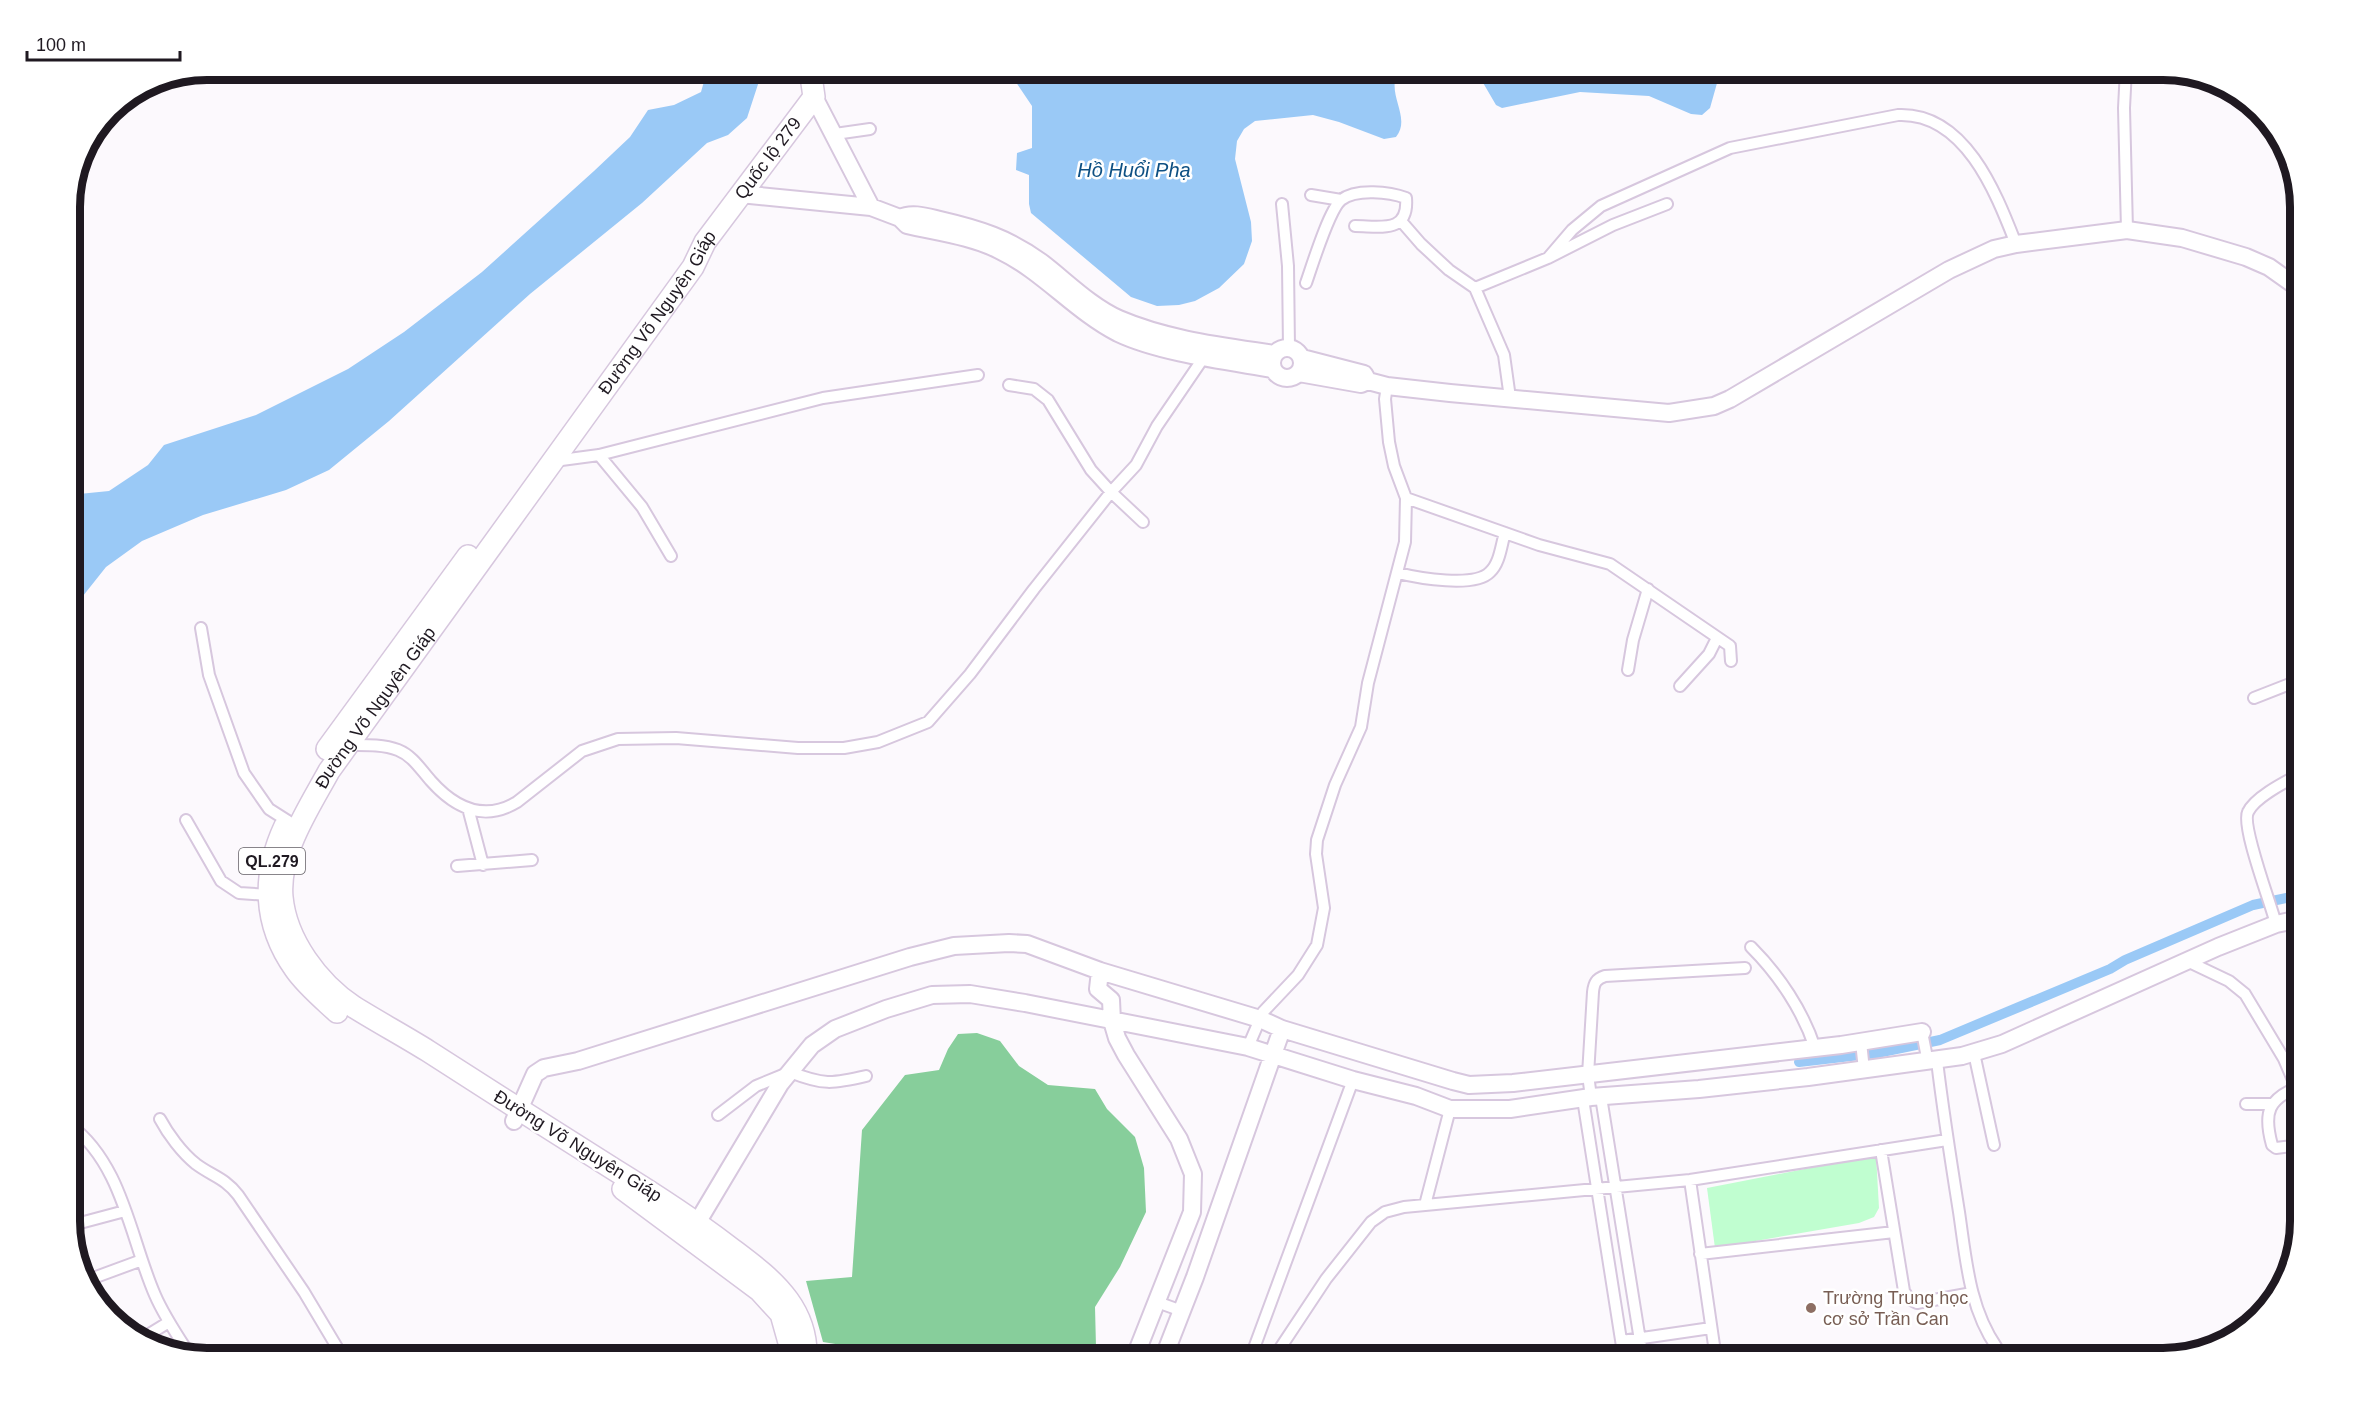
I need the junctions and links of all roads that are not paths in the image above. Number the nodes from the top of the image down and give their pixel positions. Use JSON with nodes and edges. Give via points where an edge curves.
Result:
{"nodes":[{"id":1,"x":812,"y":80,"type":"edge"},
{"id":2,"x":2125,"y":80,"type":"edge"},
{"id":3,"x":814,"y":97,"type":"junction"},
{"id":4,"x":870,"y":129,"type":"dead end"},
{"id":5,"x":835,"y":135,"type":"junction"},
{"id":6,"x":740,"y":194,"type":"junction"},
{"id":7,"x":1311,"y":195,"type":"dead end"},
{"id":8,"x":1341,"y":200,"type":"junction"},
{"id":9,"x":1282,"y":204,"type":"dead end"},
{"id":10,"x":1667,"y":204,"type":"dead end"},
{"id":11,"x":871,"y":207,"type":"junction"},
{"id":12,"x":900,"y":218,"type":"junction"},
{"id":13,"x":1401,"y":221,"type":"junction"},
{"id":14,"x":1354,"y":226,"type":"dead end"},
{"id":15,"x":2127,"y":230,"type":"junction"},
{"id":16,"x":705,"y":242,"type":"joint"},
{"id":17,"x":2016,"y":244,"type":"junction"},
{"id":18,"x":1548,"y":258,"type":"junction"},
{"id":19,"x":2289,"y":281,"type":"edge"},
{"id":20,"x":1306,"y":283,"type":"dead end"},
{"id":21,"x":1475,"y":288,"type":"junction"},
{"id":22,"x":1204,"y":357,"type":"junction"},
{"id":23,"x":1288,"y":360,"type":"junction"},
{"id":24,"x":978,"y":375,"type":"dead end"},
{"id":25,"x":1009,"y":384,"type":"dead end"},
{"id":26,"x":1387,"y":386,"type":"junction"},
{"id":27,"x":1510,"y":398,"type":"junction"},
{"id":28,"x":556,"y":450,"type":"junction"},
{"id":29,"x":599,"y":455,"type":"junction"},
{"id":30,"x":1111,"y":492,"type":"junction"},
{"id":31,"x":1406,"y":498,"type":"junction"},
{"id":32,"x":1143,"y":522,"type":"dead end"},
{"id":33,"x":1505,"y":533,"type":"junction"},
{"id":34,"x":672,"y":556,"type":"dead end"},
{"id":35,"x":1398,"y":573,"type":"junction"},
{"id":36,"x":1648,"y":589,"type":"junction"},
{"id":37,"x":201,"y":628,"type":"dead end"},
{"id":38,"x":1717,"y":638,"type":"junction"},
{"id":39,"x":1731,"y":661,"type":"dead end"},
{"id":40,"x":1628,"y":670,"type":"dead end"},
{"id":41,"x":2289,"y":684,"type":"edge"},
{"id":42,"x":1680,"y":686,"type":"dead end"},
{"id":43,"x":2254,"y":698,"type":"dead end"},
{"id":44,"x":339,"y":743,"type":"junction"},
{"id":45,"x":2290,"y":780,"type":"edge"},
{"id":46,"x":468,"y":808,"type":"junction"},
{"id":47,"x":186,"y":819,"type":"dead end"},
{"id":48,"x":293,"y":824,"type":"junction"},
{"id":49,"x":532,"y":860,"type":"dead end"},
{"id":50,"x":483,"y":865,"type":"junction"},
{"id":51,"x":457,"y":866,"type":"dead end"},
{"id":52,"x":268,"y":895,"type":"junction"},
{"id":53,"x":2290,"y":921,"type":"edge"},
{"id":54,"x":2276,"y":924,"type":"junction"},
{"id":55,"x":1751,"y":947,"type":"dead end"},
{"id":56,"x":2187,"y":961,"type":"junction"},
{"id":57,"x":1745,"y":968,"type":"dead end"},
{"id":58,"x":1100,"y":971,"type":"junction"},
{"id":59,"x":1260,"y":1019,"type":"junction"},
{"id":60,"x":1112,"y":1021,"type":"junction"},
{"id":61,"x":1282,"y":1029,"type":"junction"},
{"id":62,"x":1248,"y":1047,"type":"junction"},
{"id":63,"x":1815,"y":1048,"type":"junction"},
{"id":64,"x":1927,"y":1048,"type":"junction"},
{"id":65,"x":1974,"y":1053,"type":"junction"},
{"id":66,"x":1862,"y":1054,"type":"junction"},
{"id":67,"x":1273,"y":1056,"type":"junction"},
{"id":68,"x":2290,"y":1071,"type":"edge"},
{"id":69,"x":790,"y":1072,"type":"junction"},
{"id":70,"x":1588,"y":1075,"type":"junction"},
{"id":71,"x":866,"y":1076,"type":"dead end"},
{"id":72,"x":1353,"y":1080,"type":"junction"},
{"id":73,"x":2290,"y":1092,"type":"edge"},
{"id":74,"x":1591,"y":1098,"type":"junction"},
{"id":75,"x":2246,"y":1104,"type":"dead end"},
{"id":76,"x":2271,"y":1104,"type":"junction"},
{"id":77,"x":1450,"y":1109,"type":"junction"},
{"id":78,"x":718,"y":1115,"type":"dead end"},
{"id":79,"x":517,"y":1116,"type":"junction"},
{"id":80,"x":159,"y":1119,"type":"dead end"},
{"id":81,"x":80,"y":1134,"type":"edge"},
{"id":82,"x":1947,"y":1140,"type":"junction"},
{"id":83,"x":1994,"y":1145,"type":"dead end"},
{"id":84,"x":2290,"y":1146,"type":"edge"},
{"id":85,"x":1881,"y":1150,"type":"junction"},
{"id":86,"x":1690,"y":1179,"type":"junction"},
{"id":87,"x":1616,"y":1186,"type":"junction"},
{"id":88,"x":1598,"y":1188,"type":"junction"},
{"id":89,"x":1425,"y":1205,"type":"junction"},
{"id":90,"x":126,"y":1211,"type":"junction"},
{"id":91,"x":697,"y":1222,"type":"junction"},
{"id":92,"x":80,"y":1223,"type":"dead end"},
{"id":93,"x":1894,"y":1232,"type":"junction"},
{"id":94,"x":1700,"y":1254,"type":"junction"},
{"id":95,"x":142,"y":1260,"type":"junction"},
{"id":96,"x":93,"y":1278,"type":"edge"},
{"id":97,"x":1972,"y":1293,"type":"junction"},
{"id":98,"x":1167,"y":1306,"type":"junction"},
{"id":99,"x":169,"y":1322,"type":"junction"},
{"id":100,"x":1711,"y":1328,"type":"junction"},
{"id":101,"x":149,"y":1334,"type":"edge"},
{"id":102,"x":1640,"y":1339,"type":"junction"},
{"id":103,"x":1622,"y":1341,"type":"junction"},
{"id":104,"x":185,"y":1346,"type":"edge"},
{"id":105,"x":337,"y":1348,"type":"edge"},
{"id":106,"x":790,"y":1348,"type":"edge"},
{"id":107,"x":806,"y":1348,"type":"edge"},
{"id":108,"x":1141,"y":1348,"type":"edge"},
{"id":109,"x":1164,"y":1348,"type":"edge"},
{"id":110,"x":1254,"y":1348,"type":"edge"},
{"id":111,"x":1280,"y":1348,"type":"edge"},
{"id":112,"x":1623,"y":1348,"type":"edge"},
{"id":113,"x":1641,"y":1348,"type":"edge"},
{"id":114,"x":1714,"y":1348,"type":"edge"},
{"id":115,"x":1997,"y":1348,"type":"dead end"}],
"edges":[{"from":1,"to":3,"type":"highway"},
{"from":2,"to":15,"type":"street"},
{"from":3,"to":5,"type":"street"},
{"from":3,"to":6,"type":"highway","name":"Quốc lộ 279","number":"QL.279"},
{"from":4,"to":5,"type":"street"},
{"from":5,"to":11,"type":"street"},
{"from":6,"to":11,"type":"street"},
{"from":6,"to":16,"type":"highway","name":"Quốc lộ 279","number":"QL.279"},
{"from":7,"to":8,"type":"street"},
{"from":8,"to":13,"type":"street","via":[[1354,194],[1394,194],[1406,198],[1407,209]]},
{"from":8,"to":20,"type":"street"},
{"from":9,"to":23,"type":"street","via":[[1288,266]]},
{"from":10,"to":18,"type":"street","via":[[1613,225]]},
{"from":11,"to":12,"type":"street"},
{"from":12,"to":22,"type":"street","via":[[907,225],[998,249],[1120,334]]},
{"from":12,"to":23,"type":"street","via":[[908,214],[935,219],[1007,240],[1101,309],[1146,329]]},
{"from":13,"to":14,"type":"street","via":[[1393,226]]},
{"from":13,"to":21,"type":"street","via":[[1449,270]]},
{"from":15,"to":17,"type":"street"},
{"from":15,"to":19,"type":"street","via":[[2182,238],[2236,253],[2269,267]]},
{"from":16,"to":28,"type":"highway","name":"Đường Võ Nguyên Giáp","number":"QL.279","via":[[693,267]]},
{"from":17,"to":18,"type":"street","via":[[1988,178],[1977,162],[1947,131],[1929,118],[1912,114],[1730,148],[1601,206],[1572,230]]},
{"from":17,"to":27,"type":"street","via":[[1994,249],[1948,270],[1714,406],[1669,413]]},
{"from":18,"to":21,"type":"street"},
{"from":21,"to":27,"type":"street","via":[[1504,355]]},
{"from":22,"to":23,"type":"street"},
{"from":22,"to":30,"type":"street","via":[[1157,426],[1136,465]]},
{"from":23,"to":26,"type":"street","via":[[1361,384],[1368,381]]},
{"from":24,"to":29,"type":"street","via":[[823,398]]},
{"from":25,"to":30,"type":"street","via":[[1034,389],[1048,400],[1091,470]]},
{"from":26,"to":27,"type":"street"},
{"from":26,"to":31,"type":"street","via":[[1389,442]]},
{"from":28,"to":29,"type":"street"},
{"from":28,"to":44,"type":"highway","name":"Đường Võ Nguyên Giáp","number":"QL.279"},
{"from":29,"to":34,"type":"street","via":[[642,507]]},
{"from":30,"to":32,"type":"street"},
{"from":30,"to":46,"type":"street","via":[[970,674],[919,727],[878,742],[844,747],[798,748],[666,737],[618,739],[582,751],[508,807],[484,813]]},
{"from":31,"to":33,"type":"street"},
{"from":31,"to":35,"type":"street","via":[[1405,542]]},
{"from":33,"to":35,"type":"street","via":[[1497,561],[1486,576],[1443,581]]},
{"from":33,"to":36,"type":"street","via":[[1610,564]]},
{"from":35,"to":59,"type":"street","via":[[1368,683],[1361,727],[1335,785],[1317,840],[1324,908],[1317,945],[1298,975],[1268,1004]]},
{"from":36,"to":38,"type":"street"},
{"from":36,"to":40,"type":"street"},
{"from":37,"to":48,"type":"street","via":[[209,675],[244,773],[269,809]]},
{"from":38,"to":39,"type":"street","via":[[1730,646]]},
{"from":38,"to":42,"type":"street","via":[[1709,654]]},
{"from":41,"to":43,"type":"street"},
{"from":44,"to":46,"type":"street","via":[[397,749],[420,766],[444,795]]},
{"from":44,"to":48,"type":"highway","name":"Đường Võ Nguyên Giáp","number":"QL.279","via":[[329,771]]},
{"from":45,"to":54,"type":"street","via":[[2260,798],[2246,815],[2249,839]]},
{"from":46,"to":50,"type":"street"},
{"from":47,"to":52,"type":"street","via":[[221,881],[239,893]]},
{"from":48,"to":52,"type":"highway","name":"Đường Võ Nguyên Giáp","number":"QL.279","via":[[273,855]]},
{"from":48,"to":79,"type":"highway","name":"Đường Võ Nguyên Giáp","number":"QL.279","via":[[282,895],[297,946],[352,1006],[404,1036]]},
{"from":49,"to":50,"type":"street"},
{"from":50,"to":51,"type":"street"},
{"from":52,"to":79,"type":"highway","name":"Đường Võ Nguyên Giáp","number":"QL.279","via":[[274,932],[296,971],[315,992],[340,1014]]},
{"from":53,"to":54,"type":"street"},
{"from":54,"to":56,"type":"street"},
{"from":55,"to":63,"type":"street","via":[[1796,1006]]},
{"from":56,"to":65,"type":"street","via":[[2041,1028]]},
{"from":56,"to":68,"type":"street","via":[[2229,981],[2245,994]]},
{"from":57,"to":70,"type":"street","via":[[1598,979],[1593,992]]},
{"from":58,"to":59,"type":"street"},
{"from":58,"to":60,"type":"street","via":[[1098,988],[1111,1000]]},
{"from":58,"to":79,"type":"street","via":[[1028,944],[954,946],[909,957],[578,1061],[544,1068],[535,1074]]},
{"from":59,"to":61,"type":"street"},
{"from":59,"to":62,"type":"street"},
{"from":60,"to":62,"type":"street"},
{"from":60,"to":69,"type":"street","via":[[970,994],[932,995],[835,1029],[812,1045]]},
{"from":60,"to":98,"type":"street","via":[[1126,1055],[1179,1139],[1193,1174],[1192,1212]]},
{"from":61,"to":67,"type":"street"},
{"from":61,"to":70,"type":"street","via":[[1469,1085]]},
{"from":62,"to":67,"type":"street"},
{"from":63,"to":66,"type":"street"},
{"from":63,"to":70,"type":"street"},
{"from":64,"to":65,"type":"street"},
{"from":64,"to":66,"type":"street"},
{"from":64,"to":66,"type":"street"},
{"from":64,"to":82,"type":"street"},
{"from":65,"to":83,"type":"street"},
{"from":66,"to":74,"type":"street","via":[[1699,1089]]},
{"from":67,"to":72,"type":"street"},
{"from":67,"to":98,"type":"street"},
{"from":69,"to":71,"type":"street","via":[[822,1083]]},
{"from":69,"to":78,"type":"street","via":[[756,1086]]},
{"from":69,"to":91,"type":"street"},
{"from":70,"to":74,"type":"street"},
{"from":72,"to":77,"type":"street"},
{"from":72,"to":110,"type":"street"},
{"from":73,"to":76,"type":"street"},
{"from":74,"to":77,"type":"street","via":[[1510,1109]]},
{"from":74,"to":87,"type":"street"},
{"from":74,"to":88,"type":"street"},
{"from":75,"to":76,"type":"street"},
{"from":76,"to":84,"type":"street","via":[[2268,1116],[2272,1145]]},
{"from":77,"to":89,"type":"street"},
{"from":79,"to":91,"type":"highway","name":"Đường Võ Nguyên Giáp","number":"QL.279"},
{"from":79,"to":106,"type":"highway","name":"Đường Võ Nguyên Giáp","number":"QL.279","via":[[759,1290],[781,1314]]},
{"from":80,"to":105,"type":"street","via":[[196,1163],[229,1183]]},
{"from":81,"to":90,"type":"street","via":[[104,1163]]},
{"from":82,"to":85,"type":"street"},
{"from":82,"to":97,"type":"street"},
{"from":85,"to":86,"type":"street"},
{"from":85,"to":93,"type":"street"},
{"from":86,"to":87,"type":"street"},
{"from":86,"to":94,"type":"street"},
{"from":87,"to":88,"type":"street"},
{"from":87,"to":102,"type":"street"},
{"from":88,"to":89,"type":"street"},
{"from":88,"to":103,"type":"street"},
{"from":89,"to":111,"type":"street","via":[[1385,1212],[1371,1222]]},
{"from":90,"to":92,"type":"street"},
{"from":90,"to":95,"type":"street"},
{"from":91,"to":107,"type":"highway","name":"Đường Võ Nguyên Giáp","number":"QL.279","via":[[756,1267],[787,1298],[800,1317]]},
{"from":93,"to":94,"type":"street"},
{"from":93,"to":97,"type":"street","via":[[1904,1291],[1910,1299],[1917,1303]]},
{"from":94,"to":100,"type":"street"},
{"from":95,"to":96,"type":"street"},
{"from":95,"to":99,"type":"street"},
{"from":97,"to":115,"type":"street","via":[[1984,1330]]},
{"from":98,"to":108,"type":"street"},
{"from":98,"to":109,"type":"street"},
{"from":99,"to":101,"type":"street"},
{"from":99,"to":104,"type":"street"},
{"from":100,"to":102,"type":"street"},
{"from":100,"to":114,"type":"street"},
{"from":102,"to":103,"type":"street"},
{"from":102,"to":113,"type":"street"},
{"from":103,"to":112,"type":"street"}]}
